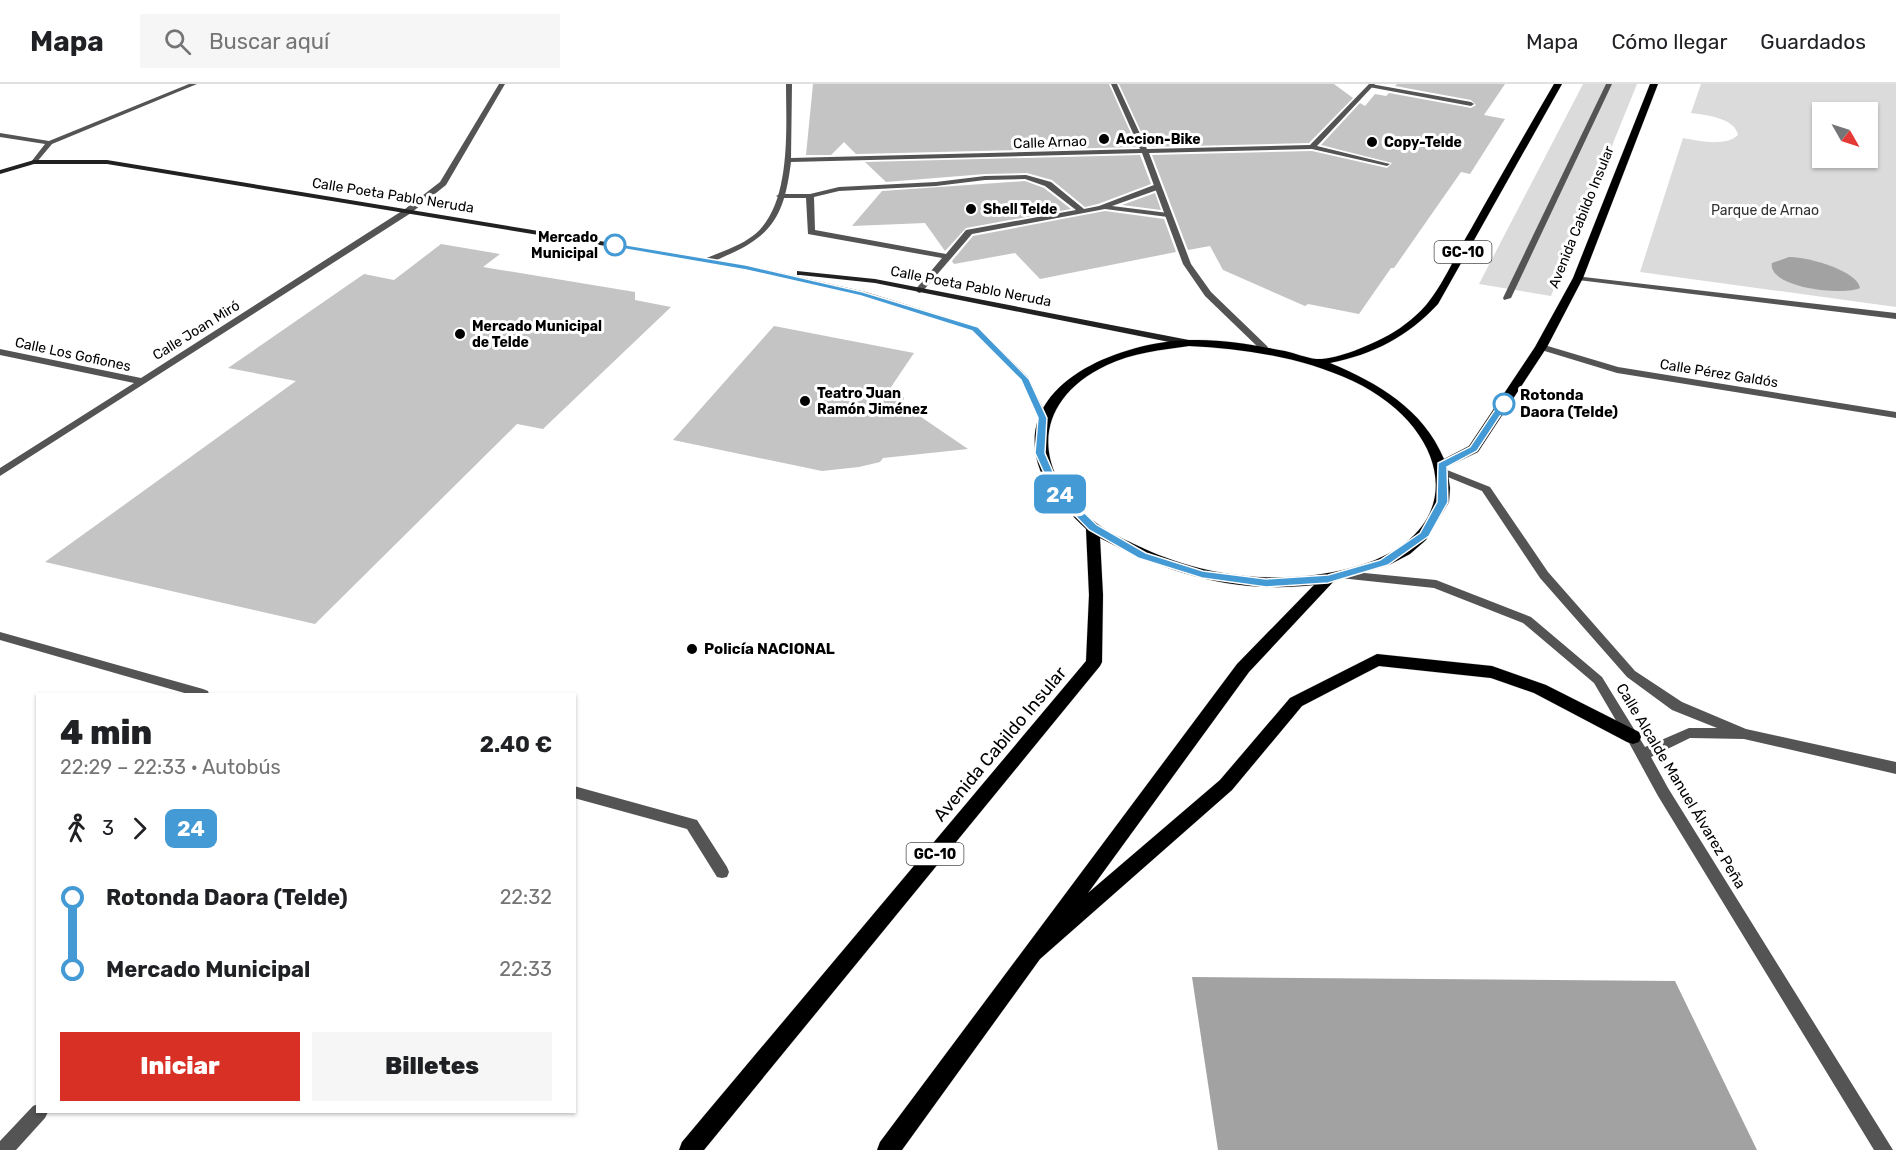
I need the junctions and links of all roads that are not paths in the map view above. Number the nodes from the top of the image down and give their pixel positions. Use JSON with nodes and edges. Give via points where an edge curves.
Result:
{"nodes":[{"id":1,"x":194,"y":84,"type":"edge"},
{"id":2,"x":502,"y":84,"type":"edge"},
{"id":3,"x":789,"y":84,"type":"edge"},
{"id":4,"x":1113,"y":84,"type":"edge"},
{"id":5,"x":1558,"y":84,"type":"edge"},
{"id":6,"x":1609,"y":84,"type":"edge"},
{"id":7,"x":1654,"y":84,"type":"edge"},
{"id":8,"x":1372,"y":85,"type":"edge"},
{"id":9,"x":1471,"y":104,"type":"dead end"},
{"id":10,"x":0,"y":135,"type":"edge"},
{"id":11,"x":50,"y":143,"type":"junction"},
{"id":12,"x":1312,"y":147,"type":"junction"},
{"id":13,"x":1145,"y":152,"type":"junction"},
{"id":14,"x":789,"y":160,"type":"junction"},
{"id":15,"x":34,"y":162,"type":"junction"},
{"id":16,"x":1387,"y":164,"type":"dead end"},
{"id":17,"x":0,"y":172,"type":"edge"},
{"id":18,"x":1157,"y":187,"type":"junction"},
{"id":19,"x":780,"y":196,"type":"junction"},
{"id":20,"x":810,"y":196,"type":"junction"},
{"id":21,"x":1101,"y":207,"type":"junction"},
{"id":22,"x":1082,"y":210,"type":"junction"},
{"id":23,"x":408,"y":211,"type":"junction"},
{"id":24,"x":1168,"y":215,"type":"junction"},
{"id":25,"x":948,"y":257,"type":"junction"},
{"id":26,"x":707,"y":261,"type":"junction"},
{"id":27,"x":746,"y":267,"type":"junction"},
{"id":28,"x":1578,"y":278,"type":"junction"},
{"id":29,"x":919,"y":290,"type":"junction"},
{"id":30,"x":1507,"y":298,"type":"dead end"},
{"id":31,"x":1896,"y":316,"type":"edge"},
{"id":32,"x":1189,"y":343,"type":"junction"},
{"id":33,"x":1541,"y":347,"type":"junction"},
{"id":34,"x":1264,"y":348,"type":"junction"},
{"id":35,"x":0,"y":352,"type":"edge"},
{"id":36,"x":1318,"y":362,"type":"junction"},
{"id":37,"x":140,"y":381,"type":"junction"},
{"id":38,"x":1896,"y":415,"type":"edge"},
{"id":39,"x":1043,"y":418,"type":"junction"},
{"id":40,"x":1442,"y":468,"type":"junction"},
{"id":41,"x":0,"y":473,"type":"edge"},
{"id":42,"x":1093,"y":528,"type":"junction"},
{"id":43,"x":1336,"y":577,"type":"junction"},
{"id":44,"x":0,"y":636,"type":"edge"},
{"id":45,"x":200,"y":693,"type":"edge"},
{"id":46,"x":1744,"y":734,"type":"junction"},
{"id":47,"x":1633,"y":737,"type":"junction"},
{"id":48,"x":1643,"y":753,"type":"junction"},
{"id":49,"x":1896,"y":768,"type":"edge"},
{"id":50,"x":576,"y":793,"type":"edge"},
{"id":51,"x":722,"y":872,"type":"dead end"},
{"id":52,"x":1033,"y":953,"type":"junction"},
{"id":53,"x":38,"y":1113,"type":"edge"},
{"id":54,"x":4,"y":1150,"type":"edge"},
{"id":55,"x":690,"y":1150,"type":"edge"},
{"id":56,"x":888,"y":1150,"type":"edge"},
{"id":57,"x":1884,"y":1150,"type":"edge"}],
"edges":[{"from":1,"to":11,"type":"street"},
{"from":2,"to":23,"type":"street","name":"Calle Joan Miró","via":[[443,183]]},
{"from":3,"to":14,"type":"street"},
{"from":4,"to":13,"type":"street"},
{"from":5,"to":36,"type":"main road","number":"GC-10","via":[[1434,302],[1413,325],[1389,341],[1354,355]]},
{"from":6,"to":30,"type":"street"},
{"from":7,"to":28,"type":"main road","name":"Avenida Cabildo Insular"},
{"from":8,"to":9,"type":"street"},
{"from":8,"to":12,"type":"street"},
{"from":10,"to":11,"type":"street"},
{"from":11,"to":15,"type":"street"},
{"from":12,"to":13,"type":"street","name":"Calle Arnao"},
{"from":12,"to":16,"type":"street","name":"Calle Arnao"},
{"from":13,"to":14,"type":"street","name":"Calle Arnao"},
{"from":13,"to":18,"type":"street"},
{"from":14,"to":19,"type":"street"},
{"from":15,"to":17,"type":"street","name":"Calle Poeta Pablo Neruda"},
{"from":15,"to":23,"type":"street","name":"Calle Poeta Pablo Neruda","via":[[107,162]]},
{"from":18,"to":21,"type":"street"},
{"from":18,"to":24,"type":"street"},
{"from":19,"to":20,"type":"street"},
{"from":19,"to":26,"type":"street","via":[[774,219],[758,235]]},
{"from":20,"to":22,"type":"street","via":[[839,189],[1026,177],[1048,184]]},
{"from":20,"to":25,"type":"street","via":[[811,232]]},
{"from":21,"to":22,"type":"street"},
{"from":21,"to":24,"type":"street"},
{"from":22,"to":25,"type":"street","via":[[969,232]]},
{"from":23,"to":26,"type":"street","name":"Calle Poeta Pablo Neruda"},
{"from":23,"to":37,"type":"street","name":"Calle Joan Miró"},
{"from":24,"to":34,"type":"street","via":[[1186,264],[1208,294]]},
{"from":25,"to":29,"type":"street"},
{"from":26,"to":27,"type":"street","name":"Calle Poeta Pablo Neruda"},
{"from":27,"to":29,"type":"street","name":"Calle Poeta Pablo Neruda","via":[[875,281]]},
{"from":27,"to":39,"type":"street","name":"Calle Poeta Pablo Neruda","via":[[863,294],[975,329],[1025,379]]},
{"from":28,"to":31,"type":"street"},
{"from":28,"to":33,"type":"main road","name":"Avenida Cabildo Insular"},
{"from":29,"to":32,"type":"street","name":"Calle Poeta Pablo Neruda"},
{"from":32,"to":34,"type":"main road","number":"GC-10"},
{"from":32,"to":39,"type":"main road","number":"GC-10","via":[[1139,351],[1096,366],[1063,388]]},
{"from":33,"to":38,"type":"street","name":"Calle Pérez Galdós","via":[[1617,370]]},
{"from":33,"to":40,"type":"main road","name":"Avenida Cabildo Insular","via":[[1474,449]]},
{"from":34,"to":36,"type":"main road","number":"GC-10"},
{"from":35,"to":37,"type":"street","name":"Calle Los Gofiones"},
{"from":36,"to":40,"type":"main road","number":"GC-10","via":[[1361,381],[1398,405],[1426,434]]},
{"from":37,"to":41,"type":"street","name":"Calle Joan Miró"},
{"from":39,"to":42,"type":"main road","number":"GC-10","via":[[1040,453],[1057,491]]},
{"from":40,"to":43,"type":"main road","number":"GC-10","via":[[1443,502],[1424,536],[1384,563]]},
{"from":40,"to":46,"type":"street","name":"Calle Alcalde Manuel Álvarez Peña","via":[[1486,489],[1544,575],[1631,674],[1677,706]]},
{"from":42,"to":43,"type":"main road","number":"GC-10","via":[[1142,555],[1202,574],[1266,583]]},
{"from":42,"to":55,"type":"main road","name":"Avenida Cabildo Insular","number":"GC-10","via":[[1094,662]]},
{"from":43,"to":47,"type":"street","name":"Calle Alcalde Manuel Álvarez Peña","via":[[1436,584],[1527,620],[1598,680]]},
{"from":43,"to":52,"type":"main road","number":"GC-10","via":[[1243,668]]},
{"from":44,"to":45,"type":"street"},
{"from":46,"to":48,"type":"street","via":[[1689,733]]},
{"from":46,"to":49,"type":"street"},
{"from":47,"to":48,"type":"street","name":"Calle Alcalde Manuel Álvarez Peña"},
{"from":47,"to":52,"type":"main road","via":[[1540,689],[1491,672],[1377,660],[1296,702],[1226,785]]},
{"from":48,"to":57,"type":"street","name":"Calle Alcalde Manuel Álvarez Peña"},
{"from":50,"to":51,"type":"street","via":[[692,824]]},
{"from":52,"to":56,"type":"main road","number":"GC-10"},
{"from":53,"to":54,"type":"street"}]}
